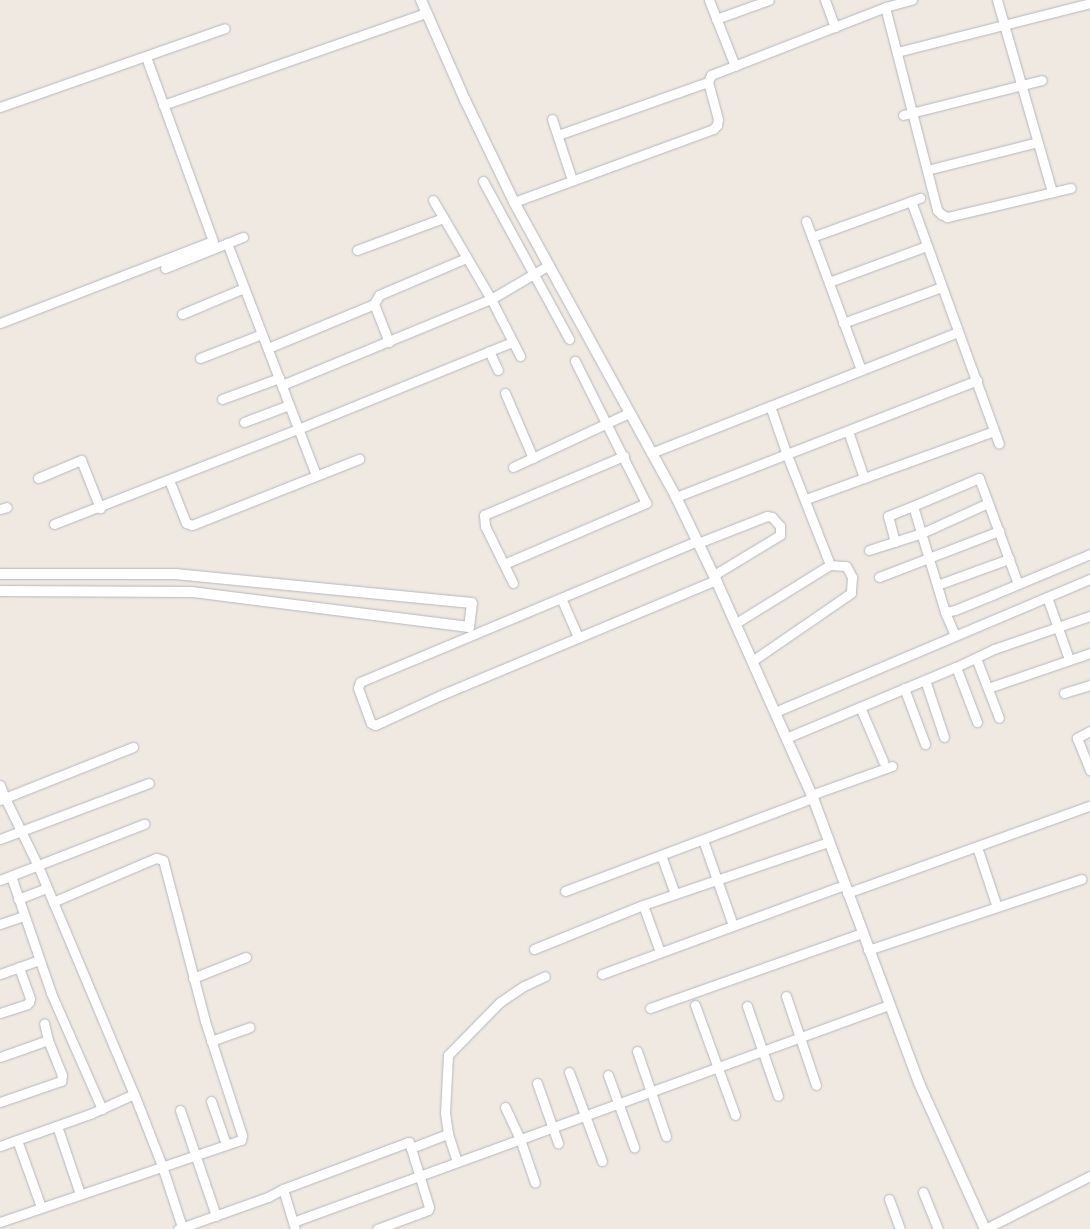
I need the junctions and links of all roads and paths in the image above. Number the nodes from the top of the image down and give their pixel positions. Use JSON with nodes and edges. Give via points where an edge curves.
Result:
{"nodes":[{"id":1,"x":421,"y":0,"type":"edge"},
{"id":2,"x":709,"y":0,"type":"edge"},
{"id":3,"x":769,"y":0,"type":"edge"},
{"id":4,"x":825,"y":0,"type":"edge"},
{"id":5,"x":912,"y":0,"type":"edge"},
{"id":6,"x":997,"y":0,"type":"edge"},
{"id":7,"x":1090,"y":3,"type":"edge"},
{"id":8,"x":885,"y":7,"type":"junction"},
{"id":9,"x":426,"y":13,"type":"junction"},
{"id":10,"x":716,"y":19,"type":"junction"},
{"id":11,"x":1004,"y":24,"type":"junction"},
{"id":12,"x":836,"y":27,"type":"junction"},
{"id":13,"x":225,"y":28,"type":"dead end"},
{"id":14,"x":897,"y":52,"type":"junction"},
{"id":15,"x":146,"y":57,"type":"junction"},
{"id":16,"x":735,"y":66,"type":"junction"},
{"id":17,"x":1042,"y":80,"type":"dead end"},
{"id":18,"x":708,"y":82,"type":"junction"},
{"id":19,"x":1021,"y":85,"type":"junction"},
{"id":20,"x":163,"y":105,"type":"junction"},
{"id":21,"x":0,"y":107,"type":"edge"},
{"id":22,"x":908,"y":114,"type":"junction"},
{"id":23,"x":552,"y":119,"type":"dead end"},
{"id":24,"x":558,"y":135,"type":"junction"},
{"id":25,"x":1038,"y":142,"type":"junction"},
{"id":26,"x":927,"y":170,"type":"junction"},
{"id":27,"x":572,"y":180,"type":"junction"},
{"id":28,"x":483,"y":181,"type":"dead end"},
{"id":29,"x":1071,"y":188,"type":"dead end"},
{"id":30,"x":1052,"y":192,"type":"junction"},
{"id":31,"x":920,"y":198,"type":"dead end"},
{"id":32,"x":434,"y":200,"type":"dead end"},
{"id":33,"x":911,"y":201,"type":"junction"},
{"id":34,"x":514,"y":202,"type":"junction"},
{"id":35,"x":442,"y":218,"type":"junction"},
{"id":36,"x":806,"y":221,"type":"dead end"},
{"id":37,"x":243,"y":237,"type":"dead end"},
{"id":38,"x":812,"y":237,"type":"junction"},
{"id":39,"x":227,"y":243,"type":"junction"},
{"id":40,"x":927,"y":246,"type":"junction"},
{"id":41,"x":357,"y":250,"type":"dead end"},
{"id":42,"x":466,"y":258,"type":"junction"},
{"id":43,"x":548,"y":265,"type":"junction"},
{"id":44,"x":165,"y":268,"type":"dead end"},
{"id":45,"x":533,"y":274,"type":"junction"},
{"id":46,"x":829,"y":282,"type":"junction"},
{"id":47,"x":942,"y":287,"type":"junction"},
{"id":48,"x":244,"y":288,"type":"junction"},
{"id":49,"x":491,"y":299,"type":"junction"},
{"id":50,"x":374,"y":304,"type":"junction"},
{"id":51,"x":182,"y":314,"type":"dead end"},
{"id":52,"x":0,"y":323,"type":"edge"},
{"id":53,"x":844,"y":323,"type":"junction"},
{"id":54,"x":958,"y":332,"type":"junction"},
{"id":55,"x":262,"y":334,"type":"junction"},
{"id":56,"x":569,"y":338,"type":"dead end"},
{"id":57,"x":389,"y":342,"type":"junction"},
{"id":58,"x":512,"y":342,"type":"junction"},
{"id":59,"x":268,"y":348,"type":"junction"},
{"id":60,"x":489,"y":351,"type":"junction"},
{"id":61,"x":520,"y":356,"type":"dead end"},
{"id":62,"x":200,"y":358,"type":"dead end"},
{"id":63,"x":575,"y":361,"type":"dead end"},
{"id":64,"x":498,"y":370,"type":"dead end"},
{"id":65,"x":860,"y":370,"type":"junction"},
{"id":66,"x":977,"y":380,"type":"junction"},
{"id":67,"x":281,"y":382,"type":"junction"},
{"id":68,"x":505,"y":393,"type":"dead end"},
{"id":69,"x":222,"y":399,"type":"dead end"},
{"id":70,"x":289,"y":405,"type":"junction"},
{"id":71,"x":770,"y":406,"type":"junction"},
{"id":72,"x":629,"y":413,"type":"junction"},
{"id":73,"x":244,"y":422,"type":"dead end"},
{"id":74,"x":607,"y":424,"type":"junction"},
{"id":75,"x":298,"y":429,"type":"junction"},
{"id":76,"x":848,"y":430,"type":"junction"},
{"id":77,"x":994,"y":431,"type":"junction"},
{"id":78,"x":999,"y":444,"type":"dead end"},
{"id":79,"x":651,"y":452,"type":"junction"},
{"id":80,"x":786,"y":455,"type":"junction"},
{"id":81,"x":624,"y":456,"type":"junction"},
{"id":82,"x":534,"y":458,"type":"junction"},
{"id":83,"x":359,"y":460,"type":"dead end"},
{"id":84,"x":513,"y":467,"type":"dead end"},
{"id":85,"x":316,"y":475,"type":"junction"},
{"id":86,"x":38,"y":478,"type":"dead end"},
{"id":87,"x":864,"y":478,"type":"junction"},
{"id":88,"x":169,"y":480,"type":"junction"},
{"id":89,"x":676,"y":497,"type":"junction"},
{"id":90,"x":806,"y":499,"type":"junction"},
{"id":91,"x":988,"y":503,"type":"junction"},
{"id":92,"x":913,"y":506,"type":"junction"},
{"id":93,"x":100,"y":508,"type":"junction"},
{"id":94,"x":54,"y":524,"type":"dead end"},
{"id":95,"x":998,"y":531,"type":"junction"},
{"id":96,"x":922,"y":533,"type":"junction"},
{"id":97,"x":698,"y":542,"type":"junction"},
{"id":98,"x":895,"y":542,"type":"junction"},
{"id":99,"x":869,"y":550,"type":"dead end"},
{"id":100,"x":1090,"y":554,"type":"edge"},
{"id":101,"x":929,"y":559,"type":"junction"},
{"id":102,"x":1009,"y":559,"type":"junction"},
{"id":103,"x":504,"y":564,"type":"junction"},
{"id":104,"x":830,"y":565,"type":"junction"},
{"id":105,"x":0,"y":574,"type":"edge"},
{"id":106,"x":879,"y":577,"type":"dead end"},
{"id":107,"x":715,"y":578,"type":"junction"},
{"id":108,"x":1090,"y":580,"type":"edge"},
{"id":109,"x":513,"y":583,"type":"dead end"},
{"id":110,"x":1018,"y":584,"type":"junction"},
{"id":111,"x":937,"y":585,"type":"junction"},
{"id":112,"x":0,"y":592,"type":"edge"},
{"id":113,"x":1047,"y":597,"type":"junction"},
{"id":114,"x":561,"y":598,"type":"junction"},
{"id":115,"x":945,"y":612,"type":"junction"},
{"id":116,"x":1090,"y":616,"type":"edge"},
{"id":117,"x":736,"y":623,"type":"junction"},
{"id":118,"x":1059,"y":627,"type":"junction"},
{"id":119,"x":955,"y":635,"type":"junction"},
{"id":120,"x":578,"y":637,"type":"junction"},
{"id":121,"x":1090,"y":653,"type":"edge"},
{"id":122,"x":976,"y":658,"type":"junction"},
{"id":123,"x":1069,"y":659,"type":"junction"},
{"id":124,"x":752,"y":660,"type":"junction"},
{"id":125,"x":956,"y":667,"type":"junction"},
{"id":126,"x":925,"y":680,"type":"junction"},
{"id":127,"x":1090,"y":685,"type":"edge"},
{"id":128,"x":904,"y":688,"type":"junction"},
{"id":129,"x":988,"y":688,"type":"junction"},
{"id":130,"x":1064,"y":693,"type":"dead end"},
{"id":131,"x":860,"y":707,"type":"junction"},
{"id":132,"x":775,"y":712,"type":"junction"},
{"id":133,"x":999,"y":718,"type":"dead end"},
{"id":134,"x":977,"y":722,"type":"dead end"},
{"id":135,"x":1090,"y":730,"type":"edge"},
{"id":136,"x":944,"y":737,"type":"dead end"},
{"id":137,"x":786,"y":738,"type":"junction"},
{"id":138,"x":925,"y":744,"type":"dead end"},
{"id":139,"x":133,"y":747,"type":"dead end"},
{"id":140,"x":883,"y":761,"type":"dead end"},
{"id":141,"x":892,"y":766,"type":"dead end"},
{"id":142,"x":1090,"y":770,"type":"edge"},
{"id":143,"x":148,"y":783,"type":"dead end"},
{"id":144,"x":0,"y":785,"type":"edge"},
{"id":145,"x":812,"y":797,"type":"junction"},
{"id":146,"x":3,"y":799,"type":"edge"},
{"id":147,"x":1089,"y":806,"type":"edge"},
{"id":148,"x":144,"y":824,"type":"dead end"},
{"id":149,"x":20,"y":832,"type":"junction"},
{"id":150,"x":0,"y":839,"type":"edge"},
{"id":151,"x":703,"y":840,"type":"junction"},
{"id":152,"x":828,"y":842,"type":"junction"},
{"id":153,"x":977,"y":847,"type":"junction"},
{"id":154,"x":661,"y":855,"type":"junction"},
{"id":155,"x":38,"y":866,"type":"junction"},
{"id":156,"x":10,"y":876,"type":"junction"},
{"id":157,"x":717,"y":879,"type":"junction"},
{"id":158,"x":1082,"y":879,"type":"dead end"},
{"id":159,"x":0,"y":880,"type":"edge"},
{"id":160,"x":47,"y":888,"type":"junction"},
{"id":161,"x":846,"y":889,"type":"junction"},
{"id":162,"x":564,"y":891,"type":"dead end"},
{"id":163,"x":675,"y":894,"type":"junction"},
{"id":164,"x":18,"y":899,"type":"junction"},
{"id":165,"x":53,"y":902,"type":"junction"},
{"id":166,"x":643,"y":905,"type":"junction"},
{"id":167,"x":997,"y":907,"type":"junction"},
{"id":168,"x":23,"y":916,"type":"junction"},
{"id":169,"x":0,"y":924,"type":"edge"},
{"id":170,"x":733,"y":925,"type":"junction"},
{"id":171,"x":862,"y":933,"type":"junction"},
{"id":172,"x":534,"y":949,"type":"dead end"},
{"id":173,"x":868,"y":950,"type":"junction"},
{"id":174,"x":660,"y":952,"type":"junction"},
{"id":175,"x":246,"y":957,"type":"dead end"},
{"id":176,"x":38,"y":960,"type":"junction"},
{"id":177,"x":19,"y":967,"type":"junction"},
{"id":178,"x":0,"y":974,"type":"edge"},
{"id":179,"x":602,"y":974,"type":"dead end"},
{"id":180,"x":545,"y":976,"type":"dead end"},
{"id":181,"x":193,"y":978,"type":"junction"},
{"id":182,"x":786,"y":996,"type":"dead end"},
{"id":183,"x":695,"y":1005,"type":"dead end"},
{"id":184,"x":889,"y":1005,"type":"junction"},
{"id":185,"x":747,"y":1006,"type":"dead end"},
{"id":186,"x":650,"y":1008,"type":"dead end"},
{"id":187,"x":0,"y":1013,"type":"edge"},
{"id":188,"x":44,"y":1023,"type":"dead end"},
{"id":189,"x":250,"y":1027,"type":"dead end"},
{"id":190,"x":800,"y":1037,"type":"junction"},
{"id":191,"x":48,"y":1040,"type":"junction"},
{"id":192,"x":211,"y":1041,"type":"junction"},
{"id":193,"x":637,"y":1051,"type":"dead end"},
{"id":194,"x":763,"y":1051,"type":"junction"},
{"id":195,"x":0,"y":1057,"type":"edge"},
{"id":196,"x":717,"y":1068,"type":"junction"},
{"id":197,"x":569,"y":1072,"type":"dead end"},
{"id":198,"x":608,"y":1075,"type":"dead end"},
{"id":199,"x":536,"y":1083,"type":"dead end"},
{"id":200,"x":816,"y":1085,"type":"dead end"},
{"id":201,"x":652,"y":1091,"type":"junction"},
{"id":202,"x":134,"y":1094,"type":"junction"},
{"id":203,"x":778,"y":1096,"type":"dead end"},
{"id":204,"x":211,"y":1101,"type":"dead end"},
{"id":205,"x":0,"y":1102,"type":"edge"},
{"id":206,"x":618,"y":1103,"type":"junction"},
{"id":207,"x":505,"y":1107,"type":"dead end"},
{"id":208,"x":102,"y":1109,"type":"junction"},
{"id":209,"x":180,"y":1110,"type":"dead end"},
{"id":210,"x":586,"y":1114,"type":"junction"},
{"id":211,"x":735,"y":1115,"type":"dead end"},
{"id":212,"x":57,"y":1126,"type":"junction"},
{"id":213,"x":552,"y":1126,"type":"junction"},
{"id":214,"x":448,"y":1134,"type":"junction"},
{"id":215,"x":666,"y":1136,"type":"dead end"},
{"id":216,"x":520,"y":1138,"type":"junction"},
{"id":217,"x":17,"y":1140,"type":"junction"},
{"id":218,"x":558,"y":1143,"type":"dead end"},
{"id":219,"x":226,"y":1144,"type":"junction"},
{"id":220,"x":0,"y":1146,"type":"edge"},
{"id":221,"x":634,"y":1147,"type":"dead end"},
{"id":222,"x":411,"y":1148,"type":"junction"},
{"id":223,"x":194,"y":1155,"type":"junction"},
{"id":224,"x":457,"y":1161,"type":"junction"},
{"id":225,"x":602,"y":1161,"type":"dead end"},
{"id":226,"x":162,"y":1166,"type":"junction"},
{"id":227,"x":421,"y":1175,"type":"junction"},
{"id":228,"x":1090,"y":1176,"type":"edge"},
{"id":229,"x":535,"y":1183,"type":"dead end"},
{"id":230,"x":282,"y":1189,"type":"junction"},
{"id":231,"x":923,"y":1192,"type":"dead end"},
{"id":232,"x":80,"y":1194,"type":"junction"},
{"id":233,"x":889,"y":1199,"type":"dead end"},
{"id":234,"x":41,"y":1207,"type":"junction"},
{"id":235,"x":216,"y":1216,"type":"junction"},
{"id":236,"x":0,"y":1221,"type":"edge"},
{"id":237,"x":294,"y":1225,"type":"edge"},
{"id":238,"x":179,"y":1228,"type":"edge"},
{"id":239,"x":377,"y":1229,"type":"edge"},
{"id":240,"x":900,"y":1229,"type":"edge"},
{"id":241,"x":938,"y":1229,"type":"edge"},
{"id":242,"x":985,"y":1229,"type":"edge"}],
"edges":[{"from":1,"to":9,"type":"street"},
{"from":2,"to":10,"type":"street"},
{"from":3,"to":10,"type":"street"},
{"from":4,"to":12,"type":"street"},
{"from":5,"to":8,"type":"street"},
{"from":6,"to":11,"type":"street"},
{"from":7,"to":11,"type":"street"},
{"from":8,"to":12,"type":"street"},
{"from":8,"to":14,"type":"street"},
{"from":9,"to":20,"type":"street"},
{"from":9,"to":34,"type":"street"},
{"from":10,"to":16,"type":"street"},
{"from":11,"to":14,"type":"street"},
{"from":11,"to":19,"type":"street"},
{"from":12,"to":16,"type":"street"},
{"from":13,"to":15,"type":"street"},
{"from":14,"to":22,"type":"street"},
{"from":15,"to":20,"type":"street"},
{"from":15,"to":21,"type":"street"},
{"from":16,"to":18,"type":"street","via":[[711,75]]},
{"from":17,"to":19,"type":"street"},
{"from":18,"to":24,"type":"street"},
{"from":18,"to":27,"type":"street","via":[[717,111],[717,125],[713,129]]},
{"from":19,"to":22,"type":"street"},
{"from":19,"to":25,"type":"street"},
{"from":20,"to":52,"type":"street","via":[[213,241]]},
{"from":22,"to":26,"type":"street"},
{"from":23,"to":24,"type":"street"},
{"from":24,"to":27,"type":"street"},
{"from":25,"to":26,"type":"street"},
{"from":25,"to":30,"type":"street"},
{"from":26,"to":30,"type":"street","via":[[937,210],[947,217]]},
{"from":27,"to":34,"type":"street"},
{"from":28,"to":45,"type":"street"},
{"from":29,"to":30,"type":"street"},
{"from":31,"to":33,"type":"street"},
{"from":32,"to":35,"type":"street"},
{"from":33,"to":38,"type":"street"},
{"from":33,"to":40,"type":"street"},
{"from":34,"to":43,"type":"street"},
{"from":35,"to":41,"type":"street"},
{"from":35,"to":42,"type":"street"},
{"from":36,"to":38,"type":"street"},
{"from":37,"to":39,"type":"street"},
{"from":38,"to":46,"type":"street"},
{"from":39,"to":44,"type":"street"},
{"from":39,"to":48,"type":"street"},
{"from":40,"to":46,"type":"street"},
{"from":40,"to":47,"type":"street"},
{"from":42,"to":49,"type":"street"},
{"from":42,"to":50,"type":"street","via":[[379,295]]},
{"from":43,"to":45,"type":"street"},
{"from":43,"to":72,"type":"street"},
{"from":45,"to":49,"type":"street"},
{"from":45,"to":56,"type":"street"},
{"from":46,"to":53,"type":"street"},
{"from":47,"to":53,"type":"street"},
{"from":47,"to":54,"type":"street"},
{"from":48,"to":51,"type":"street"},
{"from":48,"to":55,"type":"street"},
{"from":49,"to":57,"type":"street"},
{"from":49,"to":58,"type":"street"},
{"from":50,"to":57,"type":"street"},
{"from":50,"to":59,"type":"street"},
{"from":53,"to":65,"type":"street"},
{"from":54,"to":65,"type":"street"},
{"from":54,"to":66,"type":"street"},
{"from":55,"to":59,"type":"street"},
{"from":55,"to":62,"type":"street"},
{"from":57,"to":67,"type":"street"},
{"from":58,"to":60,"type":"street"},
{"from":58,"to":61,"type":"street"},
{"from":59,"to":67,"type":"street"},
{"from":60,"to":64,"type":"street"},
{"from":60,"to":75,"type":"street"},
{"from":63,"to":74,"type":"street"},
{"from":65,"to":71,"type":"street"},
{"from":66,"to":76,"type":"street"},
{"from":66,"to":77,"type":"street"},
{"from":67,"to":69,"type":"street"},
{"from":67,"to":70,"type":"street"},
{"from":68,"to":82,"type":"street"},
{"from":70,"to":73,"type":"street"},
{"from":70,"to":75,"type":"street"},
{"from":71,"to":79,"type":"street"},
{"from":71,"to":80,"type":"street"},
{"from":72,"to":74,"type":"street"},
{"from":72,"to":79,"type":"street"},
{"from":74,"to":81,"type":"street"},
{"from":74,"to":82,"type":"street"},
{"from":75,"to":85,"type":"street"},
{"from":75,"to":88,"type":"street"},
{"from":76,"to":80,"type":"street"},
{"from":76,"to":87,"type":"street"},
{"from":77,"to":78,"type":"street"},
{"from":77,"to":87,"type":"street"},
{"from":79,"to":89,"type":"street"},
{"from":80,"to":89,"type":"street"},
{"from":80,"to":90,"type":"street"},
{"from":81,"to":103,"type":"street","via":[[484,515],[485,526]]},
{"from":81,"to":103,"type":"street","via":[[646,503]]},
{"from":82,"to":84,"type":"street"},
{"from":83,"to":85,"type":"street"},
{"from":85,"to":88,"type":"street","via":[[192,525],[186,523]]},
{"from":86,"to":93,"type":"street","via":[[81,460]]},
{"from":87,"to":90,"type":"street"},
{"from":88,"to":93,"type":"street"},
{"from":89,"to":97,"type":"street"},
{"from":90,"to":104,"type":"street"},
{"from":91,"to":92,"type":"street","via":[[979,478]]},
{"from":91,"to":95,"type":"street"},
{"from":91,"to":96,"type":"street"},
{"from":92,"to":96,"type":"street"},
{"from":92,"to":98,"type":"street","via":[[888,516]]},
{"from":93,"to":94,"type":"street"},
{"from":95,"to":101,"type":"street"},
{"from":95,"to":102,"type":"street"},
{"from":96,"to":98,"type":"street"},
{"from":96,"to":101,"type":"street"},
{"from":97,"to":107,"type":"street"},
{"from":97,"to":107,"type":"street","via":[[767,516],[780,526],[780,536]]},
{"from":97,"to":114,"type":"street"},
{"from":98,"to":99,"type":"street"},
{"from":100,"to":110,"type":"street"},
{"from":101,"to":106,"type":"street"},
{"from":101,"to":111,"type":"street"},
{"from":102,"to":110,"type":"street"},
{"from":102,"to":111,"type":"street"},
{"from":103,"to":109,"type":"street"},
{"from":104,"to":117,"type":"street"},
{"from":104,"to":124,"type":"street","via":[[846,566],[852,577],[851,593]]},
{"from":105,"to":112,"type":"street","via":[[175,574],[472,603],[468,627],[191,592]]},
{"from":107,"to":117,"type":"street"},
{"from":107,"to":120,"type":"street"},
{"from":108,"to":113,"type":"street"},
{"from":110,"to":115,"type":"street"},
{"from":111,"to":115,"type":"street"},
{"from":113,"to":118,"type":"street"},
{"from":113,"to":119,"type":"street"},
{"from":114,"to":120,"type":"street"},
{"from":114,"to":120,"type":"street","via":[[360,682],[358,688],[371,722],[375,725]]},
{"from":115,"to":119,"type":"street"},
{"from":116,"to":118,"type":"street"},
{"from":117,"to":124,"type":"street"},
{"from":118,"to":122,"type":"street"},
{"from":118,"to":123,"type":"street"},
{"from":119,"to":132,"type":"street"},
{"from":121,"to":123,"type":"street"},
{"from":122,"to":125,"type":"street"},
{"from":122,"to":129,"type":"street"},
{"from":123,"to":129,"type":"street"},
{"from":124,"to":132,"type":"street"},
{"from":125,"to":126,"type":"street"},
{"from":125,"to":134,"type":"street"},
{"from":126,"to":128,"type":"street"},
{"from":126,"to":136,"type":"street"},
{"from":127,"to":130,"type":"street"},
{"from":128,"to":131,"type":"street"},
{"from":128,"to":138,"type":"street"},
{"from":129,"to":133,"type":"street"},
{"from":131,"to":137,"type":"street"},
{"from":131,"to":140,"type":"street"},
{"from":132,"to":137,"type":"street"},
{"from":135,"to":142,"type":"street","via":[[1077,738]]},
{"from":137,"to":145,"type":"street"},
{"from":139,"to":146,"type":"street"},
{"from":141,"to":145,"type":"street"},
{"from":143,"to":149,"type":"street"},
{"from":144,"to":146,"type":"street"},
{"from":145,"to":151,"type":"street"},
{"from":145,"to":152,"type":"street"},
{"from":146,"to":149,"type":"street"},
{"from":147,"to":153,"type":"street"},
{"from":148,"to":155,"type":"street"},
{"from":149,"to":150,"type":"street"},
{"from":149,"to":155,"type":"street"},
{"from":151,"to":154,"type":"street"},
{"from":151,"to":157,"type":"street"},
{"from":152,"to":157,"type":"street"},
{"from":152,"to":161,"type":"street"},
{"from":153,"to":161,"type":"street"},
{"from":153,"to":167,"type":"street"},
{"from":154,"to":162,"type":"street"},
{"from":154,"to":163,"type":"street"},
{"from":155,"to":156,"type":"street"},
{"from":155,"to":160,"type":"street"},
{"from":156,"to":159,"type":"street"},
{"from":156,"to":164,"type":"street"},
{"from":157,"to":163,"type":"street"},
{"from":157,"to":170,"type":"street"},
{"from":158,"to":167,"type":"street"},
{"from":160,"to":164,"type":"street"},
{"from":160,"to":165,"type":"street"},
{"from":161,"to":170,"type":"street"},
{"from":161,"to":171,"type":"street"},
{"from":163,"to":166,"type":"street"},
{"from":164,"to":168,"type":"street"},
{"from":165,"to":181,"type":"street","via":[[160,857],[166,865]]},
{"from":165,"to":202,"type":"street"},
{"from":166,"to":172,"type":"street"},
{"from":166,"to":174,"type":"street"},
{"from":167,"to":173,"type":"street"},
{"from":168,"to":169,"type":"street"},
{"from":168,"to":176,"type":"street"},
{"from":170,"to":174,"type":"street"},
{"from":171,"to":173,"type":"street"},
{"from":171,"to":186,"type":"street"},
{"from":173,"to":184,"type":"street"},
{"from":174,"to":179,"type":"street"},
{"from":175,"to":181,"type":"street"},
{"from":176,"to":177,"type":"street"},
{"from":176,"to":208,"type":"street"},
{"from":177,"to":178,"type":"street"},
{"from":177,"to":187,"type":"street","via":[[29,1002]]},
{"from":180,"to":214,"type":"street","via":[[500,1002],[448,1055],[445,1113]]},
{"from":181,"to":192,"type":"street"},
{"from":182,"to":190,"type":"street"},
{"from":183,"to":196,"type":"street"},
{"from":184,"to":190,"type":"street"},
{"from":184,"to":242,"type":"street","via":[[946,1146]]},
{"from":185,"to":194,"type":"street"},
{"from":188,"to":191,"type":"street"},
{"from":189,"to":192,"type":"street"},
{"from":190,"to":194,"type":"street"},
{"from":190,"to":200,"type":"street"},
{"from":191,"to":195,"type":"street"},
{"from":191,"to":205,"type":"street","via":[[62,1081]]},
{"from":192,"to":219,"type":"street","via":[[242,1135],[241,1140]]},
{"from":193,"to":201,"type":"street"},
{"from":194,"to":196,"type":"street"},
{"from":194,"to":203,"type":"street"},
{"from":196,"to":201,"type":"street"},
{"from":196,"to":211,"type":"street"},
{"from":197,"to":210,"type":"street"},
{"from":198,"to":206,"type":"street"},
{"from":199,"to":213,"type":"street"},
{"from":201,"to":206,"type":"street"},
{"from":201,"to":215,"type":"street"},
{"from":202,"to":208,"type":"street"},
{"from":202,"to":226,"type":"street"},
{"from":204,"to":219,"type":"street"},
{"from":206,"to":210,"type":"street"},
{"from":206,"to":221,"type":"street"},
{"from":207,"to":216,"type":"street"},
{"from":208,"to":212,"type":"street"},
{"from":209,"to":223,"type":"street"},
{"from":210,"to":213,"type":"street"},
{"from":210,"to":225,"type":"street"},
{"from":212,"to":217,"type":"street"},
{"from":212,"to":232,"type":"street"},
{"from":213,"to":216,"type":"street"},
{"from":213,"to":218,"type":"street"},
{"from":214,"to":222,"type":"street"},
{"from":214,"to":224,"type":"street"},
{"from":216,"to":224,"type":"street"},
{"from":216,"to":229,"type":"street"},
{"from":217,"to":220,"type":"street"},
{"from":217,"to":234,"type":"street"},
{"from":219,"to":223,"type":"street"},
{"from":222,"to":227,"type":"street"},
{"from":222,"to":230,"type":"street","via":[[409,1142]]},
{"from":223,"to":226,"type":"street"},
{"from":223,"to":235,"type":"street"},
{"from":224,"to":227,"type":"street"},
{"from":226,"to":232,"type":"street"},
{"from":226,"to":238,"type":"street"},
{"from":227,"to":237,"type":"street"},
{"from":227,"to":239,"type":"street","via":[[430,1204],[428,1210]]},
{"from":228,"to":242,"type":"street"},
{"from":230,"to":235,"type":"street"},
{"from":230,"to":237,"type":"street"},
{"from":231,"to":241,"type":"street"},
{"from":232,"to":234,"type":"street"},
{"from":233,"to":240,"type":"street"},
{"from":234,"to":236,"type":"street"},
{"from":235,"to":238,"type":"street"}]}
